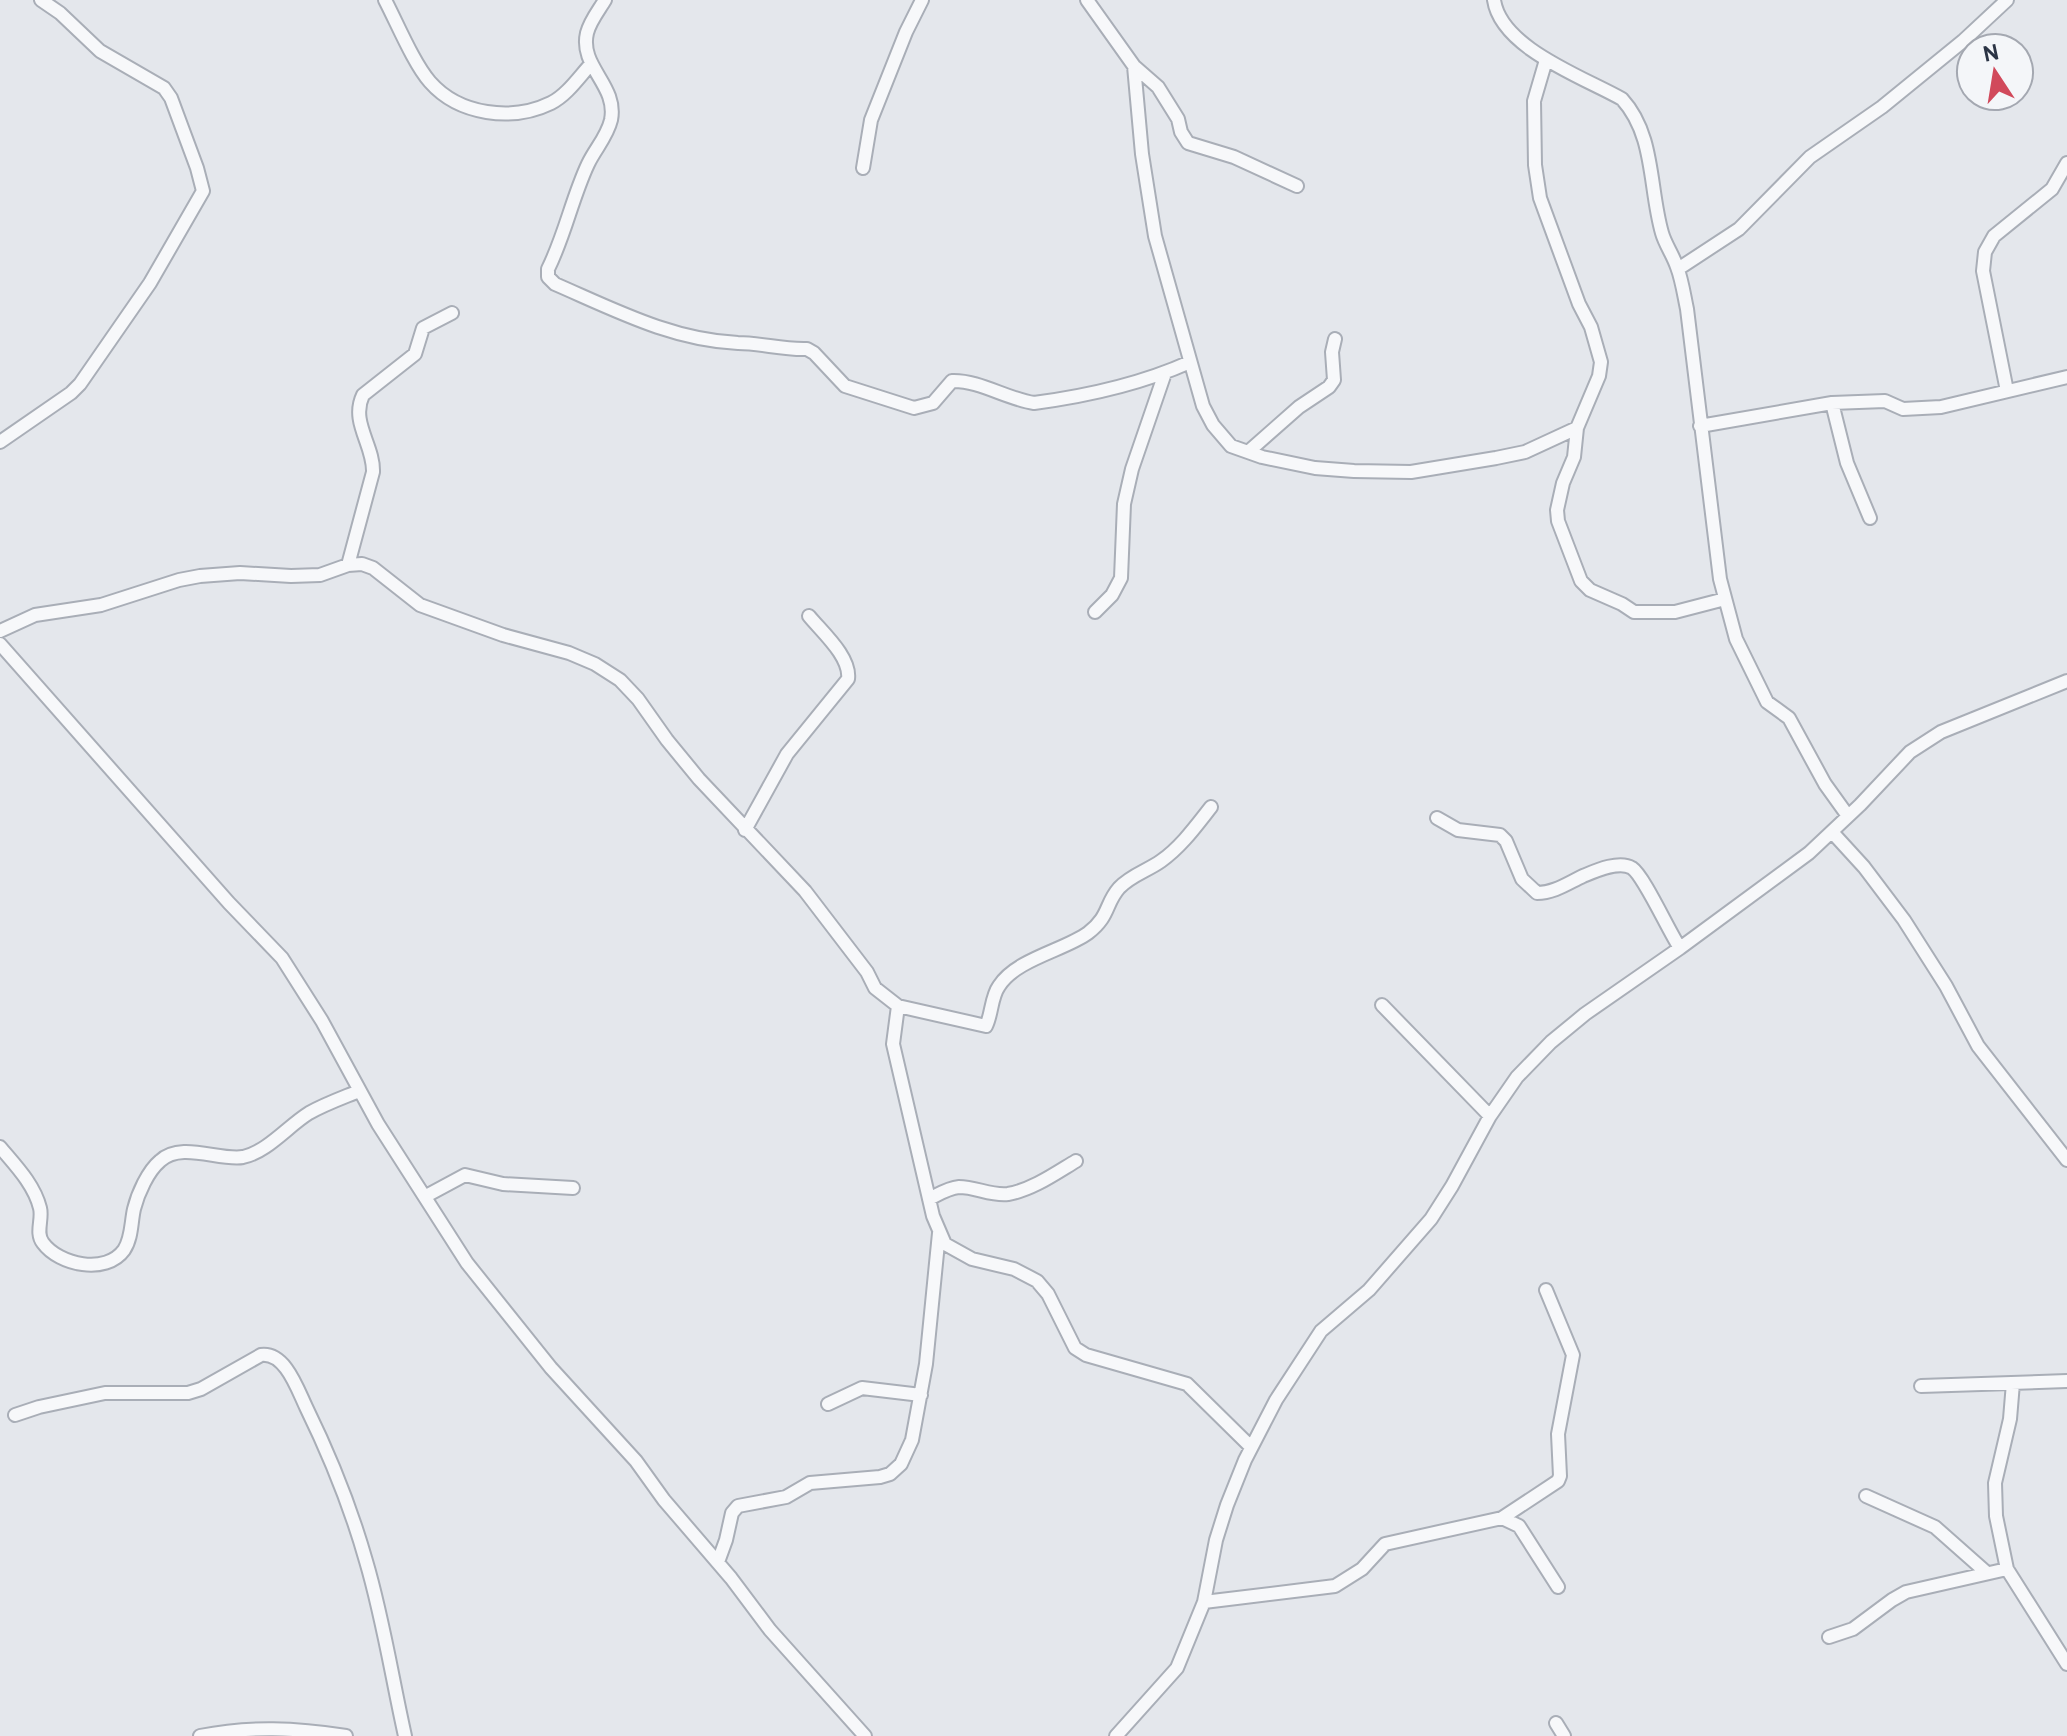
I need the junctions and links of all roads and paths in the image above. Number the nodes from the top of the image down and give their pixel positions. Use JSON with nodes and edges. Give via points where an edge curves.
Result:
{"nodes":[{"id":1,"x":41,"y":0,"type":"edge"},
{"id":2,"x":385,"y":0,"type":"edge"},
{"id":3,"x":605,"y":0,"type":"edge"},
{"id":4,"x":922,"y":0,"type":"edge"},
{"id":5,"x":1087,"y":0,"type":"edge"},
{"id":6,"x":1494,"y":0,"type":"edge"},
{"id":7,"x":2007,"y":0,"type":"edge"},
{"id":8,"x":1546,"y":60,"type":"junction"},
{"id":9,"x":591,"y":64,"type":"junction"},
{"id":10,"x":1134,"y":66,"type":"junction"},
{"id":11,"x":2067,"y":163,"type":"edge"},
{"id":12,"x":863,"y":168,"type":"dead end"},
{"id":13,"x":1297,"y":186,"type":"dead end"},
{"id":14,"x":1678,"y":269,"type":"junction"},
{"id":15,"x":452,"y":313,"type":"dead end"},
{"id":16,"x":1335,"y":339,"type":"dead end"},
{"id":17,"x":1190,"y":362,"type":"junction"},
{"id":18,"x":1165,"y":373,"type":"junction"},
{"id":19,"x":2067,"y":377,"type":"edge"},
{"id":20,"x":2007,"y":391,"type":"junction"},
{"id":21,"x":1832,"y":403,"type":"junction"},
{"id":22,"x":1700,"y":426,"type":"junction"},
{"id":23,"x":1577,"y":428,"type":"junction"},
{"id":24,"x":0,"y":442,"type":"edge"},
{"id":25,"x":1248,"y":452,"type":"junction"},
{"id":26,"x":1870,"y":518,"type":"dead end"},
{"id":27,"x":348,"y":565,"type":"junction"},
{"id":28,"x":1725,"y":599,"type":"junction"},
{"id":29,"x":1095,"y":612,"type":"dead end"},
{"id":30,"x":809,"y":616,"type":"dead end"},
{"id":31,"x":0,"y":631,"type":"edge"},
{"id":32,"x":0,"y":644,"type":"edge"},
{"id":33,"x":2067,"y":681,"type":"edge"},
{"id":34,"x":1211,"y":807,"type":"dead end"},
{"id":35,"x":1848,"y":816,"type":"junction"},
{"id":36,"x":1437,"y":818,"type":"dead end"},
{"id":37,"x":745,"y":830,"type":"junction"},
{"id":38,"x":1832,"y":832,"type":"junction"},
{"id":39,"x":1680,"y":948,"type":"junction"},
{"id":40,"x":1382,"y":1005,"type":"dead end"},
{"id":41,"x":898,"y":1006,"type":"junction"},
{"id":42,"x":359,"y":1091,"type":"junction"},
{"id":43,"x":1490,"y":1116,"type":"junction"},
{"id":44,"x":0,"y":1147,"type":"edge"},
{"id":45,"x":2067,"y":1160,"type":"edge"},
{"id":46,"x":1076,"y":1161,"type":"dead end"},
{"id":47,"x":573,"y":1188,"type":"dead end"},
{"id":48,"x":426,"y":1196,"type":"junction"},
{"id":49,"x":929,"y":1199,"type":"junction"},
{"id":50,"x":939,"y":1232,"type":"junction"},
{"id":51,"x":1546,"y":1290,"type":"dead end"},
{"id":52,"x":2067,"y":1381,"type":"edge"},
{"id":53,"x":2013,"y":1383,"type":"junction"},
{"id":54,"x":1921,"y":1386,"type":"dead end"},
{"id":55,"x":921,"y":1395,"type":"junction"},
{"id":56,"x":828,"y":1404,"type":"dead end"},
{"id":57,"x":15,"y":1415,"type":"dead end"},
{"id":58,"x":1251,"y":1447,"type":"junction"},
{"id":59,"x":1866,"y":1496,"type":"dead end"},
{"id":60,"x":1502,"y":1518,"type":"junction"},
{"id":61,"x":718,"y":1562,"type":"junction"},
{"id":62,"x":2007,"y":1569,"type":"junction"},
{"id":63,"x":1987,"y":1573,"type":"junction"},
{"id":64,"x":1558,"y":1587,"type":"dead end"},
{"id":65,"x":1204,"y":1602,"type":"junction"},
{"id":66,"x":1829,"y":1637,"type":"dead end"},
{"id":67,"x":2067,"y":1664,"type":"edge"},
{"id":68,"x":1556,"y":1723,"type":"dead end"},
{"id":69,"x":326,"y":1734,"type":"edge"},
{"id":70,"x":200,"y":1736,"type":"edge"},
{"id":71,"x":346,"y":1736,"type":"edge"},
{"id":72,"x":405,"y":1736,"type":"edge"},
{"id":73,"x":865,"y":1736,"type":"edge"},
{"id":74,"x":1116,"y":1736,"type":"edge"},
{"id":75,"x":1564,"y":1736,"type":"edge"}],
"edges":[{"from":1,"to":24,"type":"street","via":[[100,51],[164,88],[203,191],[150,283],[80,384]]},
{"from":2,"to":9,"type":"street","via":[[427,80],[451,101],[472,109],[529,111],[553,102]]},
{"from":3,"to":9,"type":"street","via":[[587,33]]},
{"from":4,"to":12,"type":"street","via":[[871,120]]},
{"from":5,"to":10,"type":"street"},
{"from":6,"to":8,"type":"street","via":[[1503,25]]},
{"from":7,"to":14,"type":"street","via":[[1882,107],[1810,157],[1739,229]]},
{"from":8,"to":14,"type":"street","via":[[1631,108],[1650,159],[1662,233]]},
{"from":8,"to":23,"type":"street","via":[[1534,101],[1540,198],[1601,362]]},
{"from":9,"to":18,"type":"street","via":[[612,101],[611,119],[589,161],[548,269],[555,284],[677,334],[810,350],[845,386],[914,408],[933,403],[952,381],[1034,403]]},
{"from":10,"to":13,"type":"street","via":[[1158,87],[1188,143]]},
{"from":10,"to":17,"type":"street","via":[[1155,236]]},
{"from":11,"to":20,"type":"street","via":[[2052,189],[1994,236],[1985,252],[1983,271]]},
{"from":14,"to":22,"type":"street"},
{"from":15,"to":27,"type":"street","via":[[423,328],[415,354],[359,403],[373,472]]},
{"from":16,"to":25,"type":"street","via":[[1334,380],[1329,387]]},
{"from":17,"to":18,"type":"street"},
{"from":17,"to":25,"type":"street","via":[[1213,425],[1231,446]]},
{"from":18,"to":29,"type":"street","via":[[1124,504],[1121,578]]},
{"from":19,"to":20,"type":"street"},
{"from":20,"to":21,"type":"street","via":[[1919,409],[1897,408],[1885,401]]},
{"from":21,"to":22,"type":"street"},
{"from":21,"to":26,"type":"street","via":[[1847,463]]},
{"from":22,"to":28,"type":"street"},
{"from":23,"to":25,"type":"street","via":[[1525,452],[1411,472],[1315,468]]},
{"from":23,"to":28,"type":"street","via":[[1557,510],[1581,581],[1634,612],[1675,612]]},
{"from":27,"to":31,"type":"street","via":[[320,575],[240,573],[179,580],[122,600],[35,615]]},
{"from":27,"to":37,"type":"street","via":[[373,568],[420,605],[569,653],[620,680]]},
{"from":28,"to":35,"type":"street","via":[[1736,639],[1767,702],[1789,718]]},
{"from":30,"to":37,"type":"street","via":[[845,662],[848,679],[787,754]]},
{"from":32,"to":42,"type":"street","via":[[282,958]]},
{"from":33,"to":35,"type":"street","via":[[1941,732],[1910,752]]},
{"from":34,"to":41,"type":"street","via":[[1160,862],[1121,886],[1098,924],[998,986],[986,1026]]},
{"from":35,"to":38,"type":"street"},
{"from":36,"to":39,"type":"street","via":[[1458,830],[1500,835],[1522,879],[1537,893],[1599,870],[1632,868]]},
{"from":37,"to":41,"type":"street","via":[[805,891],[875,988]]},
{"from":38,"to":39,"type":"street"},
{"from":38,"to":45,"type":"street","via":[[1904,920],[1978,1046]]},
{"from":39,"to":43,"type":"street","via":[[1551,1042]]},
{"from":40,"to":43,"type":"street"},
{"from":41,"to":49,"type":"street","via":[[893,1044]]},
{"from":42,"to":44,"type":"street","via":[[309,1113],[246,1156],[192,1153],[161,1160],[135,1205],[124,1250],[105,1263],[71,1262],[41,1242],[40,1209],[19,1168]]},
{"from":42,"to":48,"type":"street"},
{"from":43,"to":58,"type":"street","via":[[1431,1219],[1369,1290],[1321,1331]]},
{"from":46,"to":49,"type":"street","via":[[1011,1193],[993,1195],[959,1187]]},
{"from":47,"to":48,"type":"street","via":[[503,1184],[465,1175]]},
{"from":48,"to":61,"type":"street","via":[[467,1263],[510,1318]]},
{"from":49,"to":50,"type":"street"},
{"from":50,"to":55,"type":"street"},
{"from":50,"to":58,"type":"street","via":[[945,1244],[962,1254],[1037,1281],[1075,1348],[1187,1384]]},
{"from":51,"to":60,"type":"street","via":[[1573,1355],[1558,1434],[1560,1476]]},
{"from":52,"to":53,"type":"street"},
{"from":53,"to":54,"type":"street"},
{"from":53,"to":62,"type":"street","via":[[1995,1483]]},
{"from":55,"to":56,"type":"street","via":[[862,1388]]},
{"from":55,"to":61,"type":"street","via":[[912,1440],[890,1474],[810,1483],[786,1497],[738,1506]]},
{"from":57,"to":72,"type":"street","via":[[105,1393],[188,1393],[261,1355],[276,1358],[328,1451],[349,1508],[367,1563]]},
{"from":58,"to":65,"type":"street","via":[[1216,1540]]},
{"from":59,"to":63,"type":"street","via":[[1935,1527]]},
{"from":60,"to":64,"type":"street","via":[[1519,1526]]},
{"from":60,"to":65,"type":"street","via":[[1385,1544],[1362,1569],[1335,1586]]},
{"from":61,"to":73,"type":"street","via":[[770,1630]]},
{"from":62,"to":63,"type":"street"},
{"from":62,"to":67,"type":"street"},
{"from":63,"to":66,"type":"street","via":[[1906,1592],[1853,1629]]},
{"from":65,"to":74,"type":"street","via":[[1177,1668]]},
{"from":68,"to":75,"type":"street"},
{"from":69,"to":70,"type":"street","via":[[284,1728]]},
{"from":69,"to":71,"type":"street"}]}
